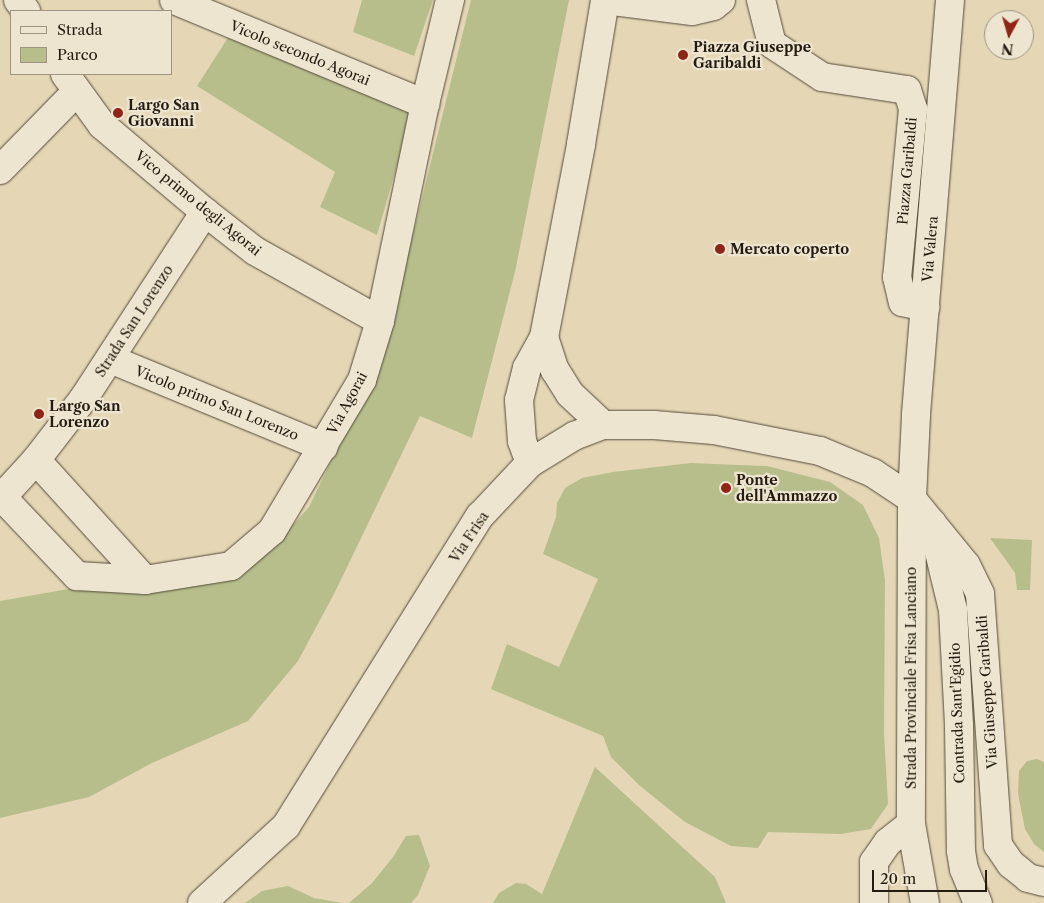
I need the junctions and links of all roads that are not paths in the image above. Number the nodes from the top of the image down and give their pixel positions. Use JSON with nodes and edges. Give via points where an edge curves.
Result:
{"nodes":[{"id":1,"x":174,"y":0,"type":"edge"},
{"id":2,"x":450,"y":0,"type":"edge"},
{"id":3,"x":605,"y":0,"type":"edge"},
{"id":4,"x":720,"y":0,"type":"edge"},
{"id":5,"x":761,"y":0,"type":"edge"},
{"id":6,"x":950,"y":0,"type":"edge"},
{"id":7,"x":70,"y":83,"type":"edge"},
{"id":8,"x":425,"y":104,"type":"junction"},
{"id":9,"x":0,"y":170,"type":"edge"},
{"id":10,"x":205,"y":212,"type":"junction"},
{"id":11,"x":925,"y":307,"type":"junction"},
{"id":12,"x":380,"y":321,"type":"junction"},
{"id":13,"x":544,"y":336,"type":"junction"},
{"id":14,"x":110,"y":359,"type":"junction"},
{"id":15,"x":603,"y":425,"type":"junction"},
{"id":16,"x":324,"y":447,"type":"junction"},
{"id":17,"x":36,"y":460,"type":"junction"},
{"id":18,"x":530,"y":462,"type":"junction"},
{"id":19,"x":1,"y":496,"type":"edge"},
{"id":20,"x":912,"y":499,"type":"junction"},
{"id":21,"x":932,"y":523,"type":"junction"},
{"id":22,"x":145,"y":580,"type":"junction"},
{"id":23,"x":911,"y":824,"type":"junction"},
{"id":24,"x":1044,"y":882,"type":"edge"},
{"id":25,"x":202,"y":903,"type":"edge"},
{"id":26,"x":874,"y":903,"type":"edge"},
{"id":27,"x":925,"y":903,"type":"edge"},
{"id":28,"x":978,"y":903,"type":"edge"}],
"edges":[{"from":1,"to":8,"type":"street","name":"Vicolo secondo Agorai"},
{"from":2,"to":8,"type":"street","name":"Via Agorai"},
{"from":3,"to":4,"type":"street","via":[[692,11],[713,6]]},
{"from":3,"to":13,"type":"street"},
{"from":5,"to":11,"type":"street","name":"Piazza Garibaldi","via":[[772,44],[822,78],[907,90],[913,109],[897,277],[903,302]]},
{"from":6,"to":11,"type":"street","name":"Via Valera"},
{"from":7,"to":9,"type":"street"},
{"from":7,"to":10,"type":"street","name":"Vico primo degli Agorai","via":[[102,125]]},
{"from":8,"to":12,"type":"street","name":"Via Agorai"},
{"from":10,"to":12,"type":"street","name":"Vico primo degli Agorai","via":[[255,251]]},
{"from":10,"to":14,"type":"street","name":"Strada San Lorenzo"},
{"from":11,"to":20,"type":"street","name":"Via Valera"},
{"from":12,"to":16,"type":"street","name":"Via Agorai","via":[[362,380]]},
{"from":13,"to":15,"type":"street","via":[[555,370],[570,394]]},
{"from":13,"to":18,"type":"street","via":[[528,368],[519,400],[522,441]]},
{"from":14,"to":16,"type":"street","name":"Vicolo primo San Lorenzo"},
{"from":14,"to":17,"type":"street","name":"Strada San Lorenzo"},
{"from":15,"to":18,"type":"street","name":"Via Frisa","via":[[574,436]]},
{"from":15,"to":20,"type":"street","name":"Via Frisa","via":[[714,430],[820,451],[873,473]]},
{"from":16,"to":22,"type":"street","name":"Via Agorai","via":[[272,531],[231,566]]},
{"from":17,"to":19,"type":"street","name":"Strada San Lorenzo"},
{"from":17,"to":22,"type":"street"},
{"from":18,"to":25,"type":"street","name":"Via Frisa","via":[[480,516],[286,826]]},
{"from":19,"to":22,"type":"street","name":"Via Agorai","via":[[77,576]]},
{"from":20,"to":21,"type":"street","name":"Via Giuseppe Garibaldi"},
{"from":20,"to":23,"type":"street","name":"Strada Provinciale Frisa Lanciano"},
{"from":21,"to":24,"type":"street","name":"Via Giuseppe Garibaldi","via":[[966,565],[980,594],[998,845],[1011,864],[1028,878]]},
{"from":21,"to":28,"type":"street","name":"Contrada Sant'Egidio","via":[[953,610],[961,851],[964,869]]},
{"from":23,"to":26,"type":"street","via":[[888,842],[874,862]]},
{"from":23,"to":27,"type":"street","name":"Strada Provinciale Frisa Lanciano"}]}
